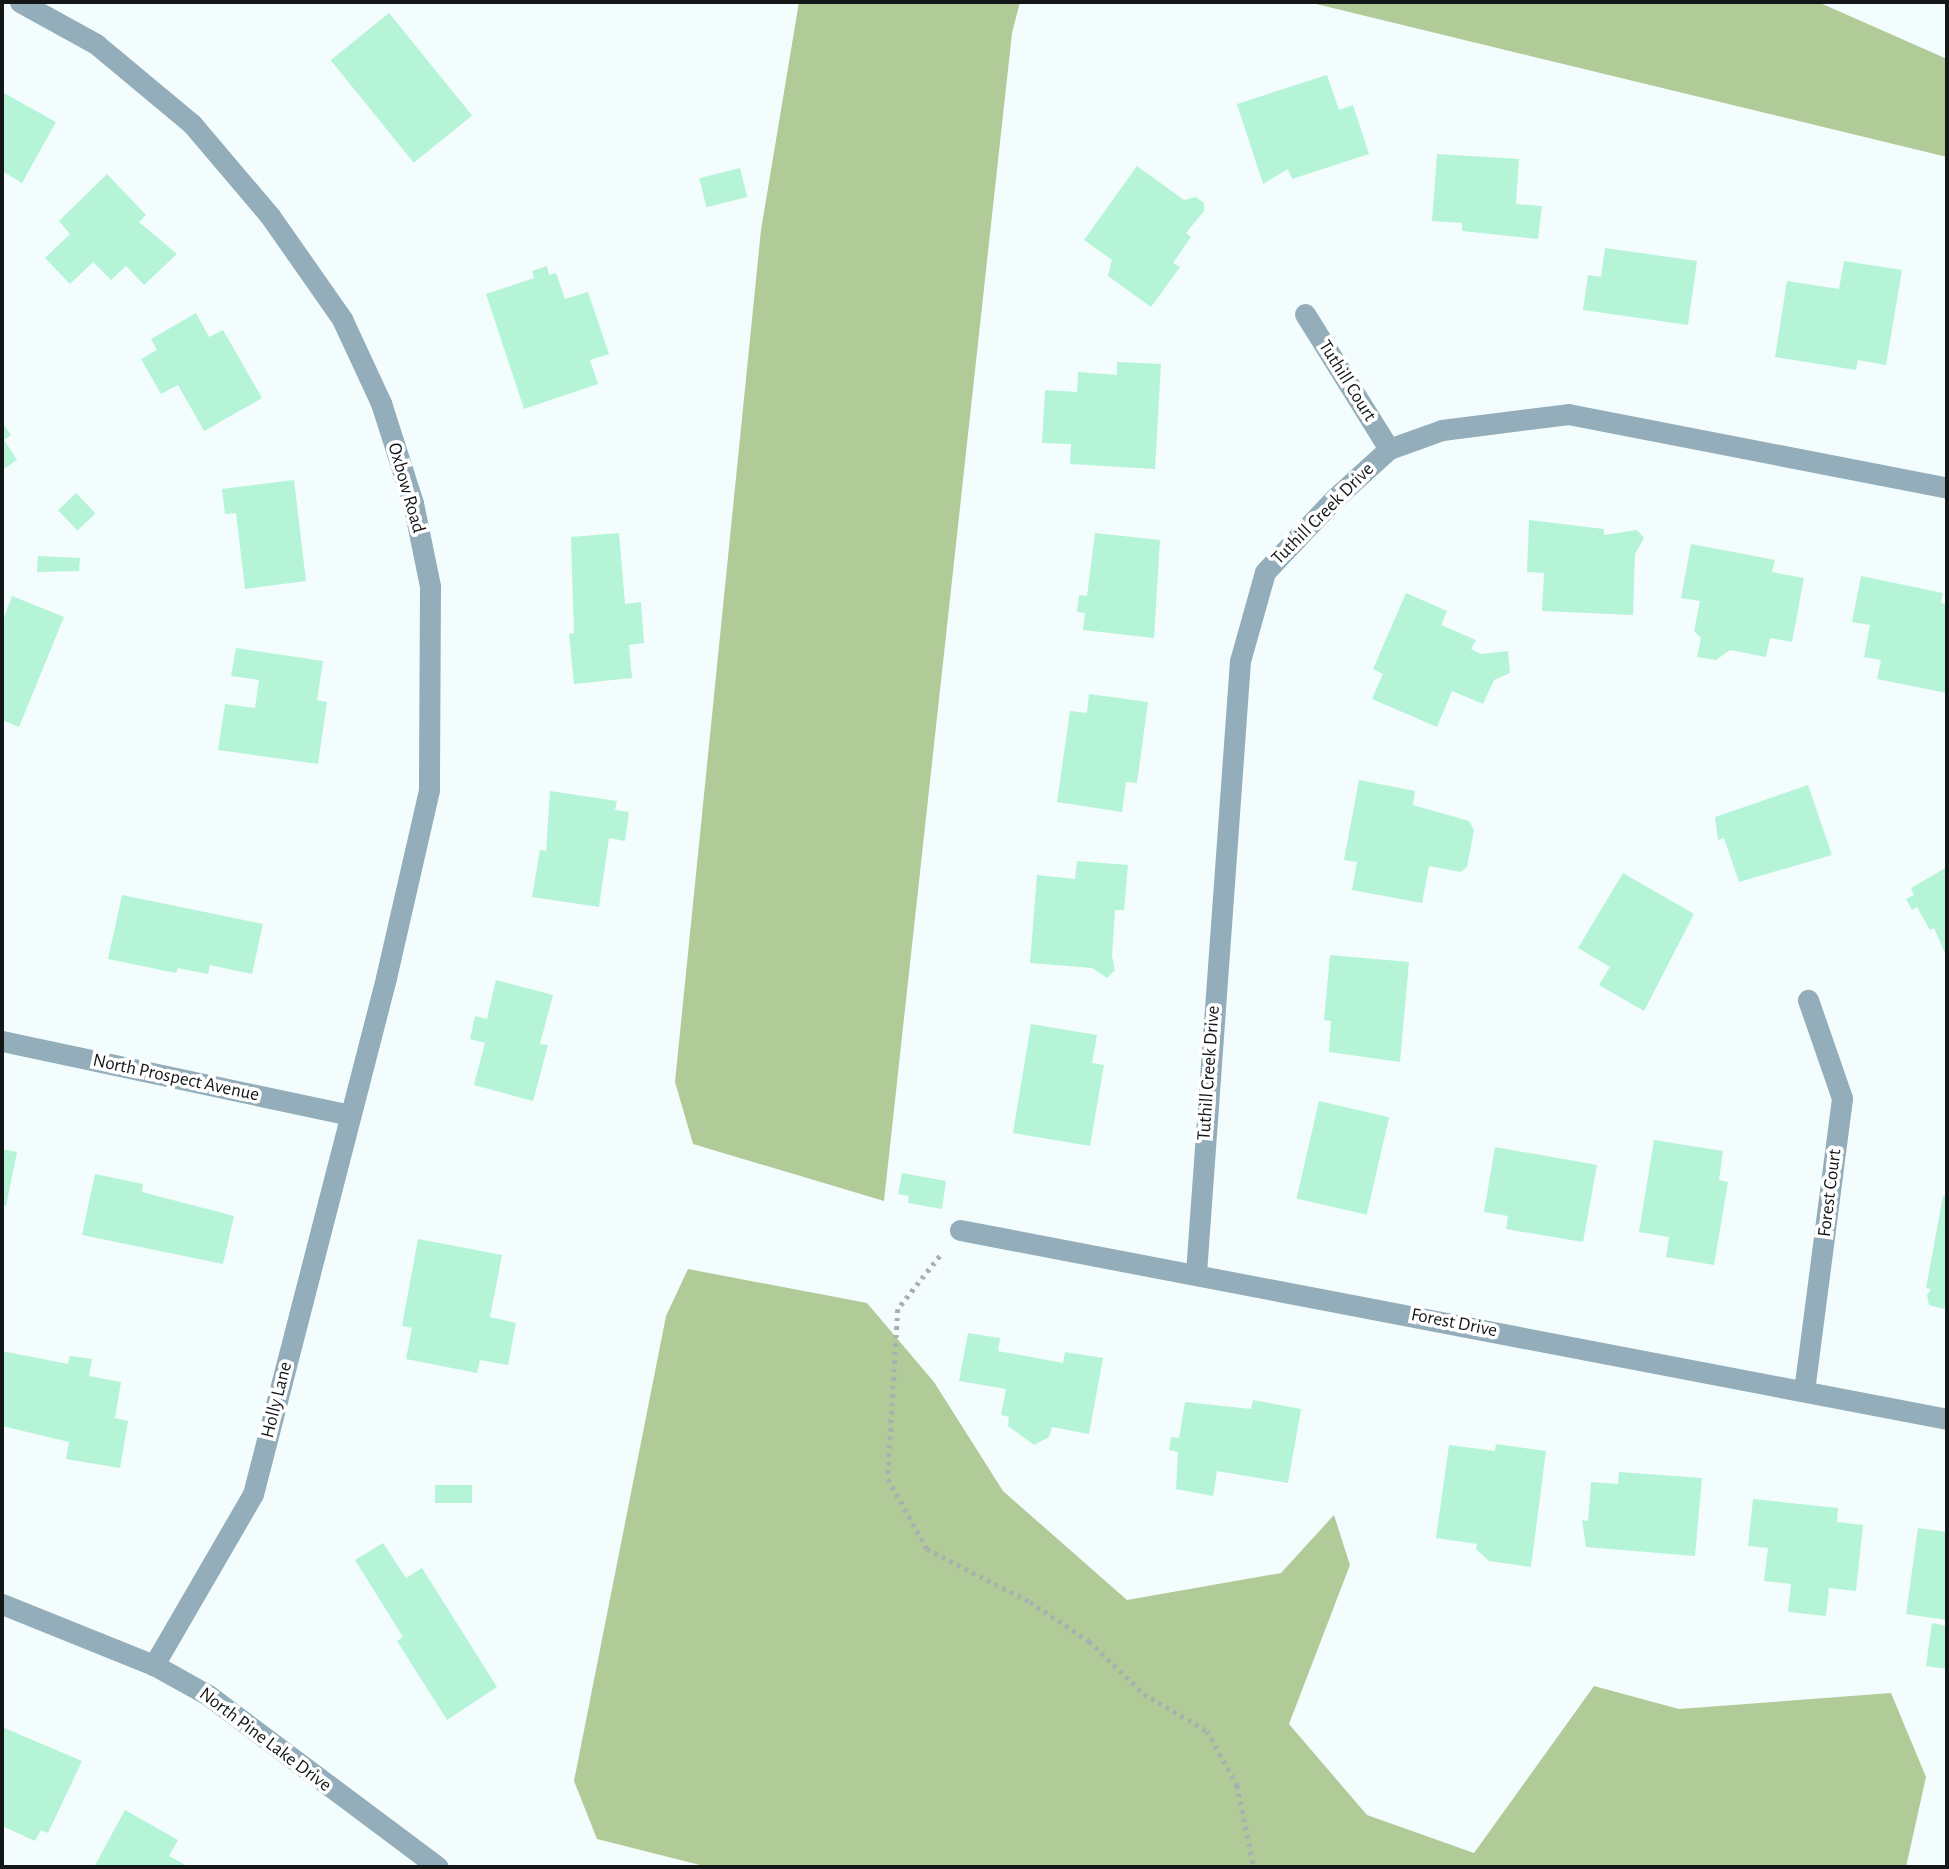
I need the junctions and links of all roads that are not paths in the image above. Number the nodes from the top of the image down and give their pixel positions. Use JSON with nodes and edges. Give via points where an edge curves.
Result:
{"nodes":[{"id":1,"x":20,"y":2,"type":"edge"},
{"id":2,"x":1305,"y":313,"type":"dead end"},
{"id":3,"x":1389,"y":449,"type":"junction"},
{"id":4,"x":1947,"y":488,"type":"edge"},
{"id":5,"x":1808,"y":1000,"type":"dead end"},
{"id":6,"x":2,"y":1041,"type":"edge"},
{"id":7,"x":350,"y":1115,"type":"junction"},
{"id":8,"x":960,"y":1230,"type":"road end"},
{"id":9,"x":1196,"y":1273,"type":"junction"},
{"id":10,"x":1804,"y":1391,"type":"junction"},
{"id":11,"x":1947,"y":1419,"type":"edge"},
{"id":12,"x":2,"y":1605,"type":"edge"},
{"id":13,"x":154,"y":1665,"type":"junction"},
{"id":14,"x":438,"y":1867,"type":"edge"}],
"edges":[{"from":1,"to":7,"type":"street","name":"Oxbow Road","via":[[96,44],[192,124],[270,216],[342,319],[381,403],[413,503],[430,586],[429,790]]},
{"from":2,"to":3,"type":"street","name":"Tuthill Court"},
{"from":3,"to":4,"type":"street","name":"Tuthill Creek Drive","via":[[1442,430],[1567,414]]},
{"from":3,"to":9,"type":"street","name":"Tuthill Creek Drive","via":[[1265,572],[1240,661]]},
{"from":5,"to":10,"type":"street","name":"Forest Court","via":[[1842,1098]]},
{"from":6,"to":7,"type":"street","name":"North Prospect Avenue"},
{"from":7,"to":13,"type":"street","name":"Holly Lane","via":[[253,1494]]},
{"from":8,"to":9,"type":"street","name":"Forest Drive"},
{"from":9,"to":10,"type":"street","name":"Forest Drive"},
{"from":10,"to":11,"type":"street","name":"Forest Drive"},
{"from":12,"to":13,"type":"street","name":"North Pine Lake Drive"},
{"from":13,"to":14,"type":"street","name":"North Pine Lake Drive","via":[[208,1695]]}]}
